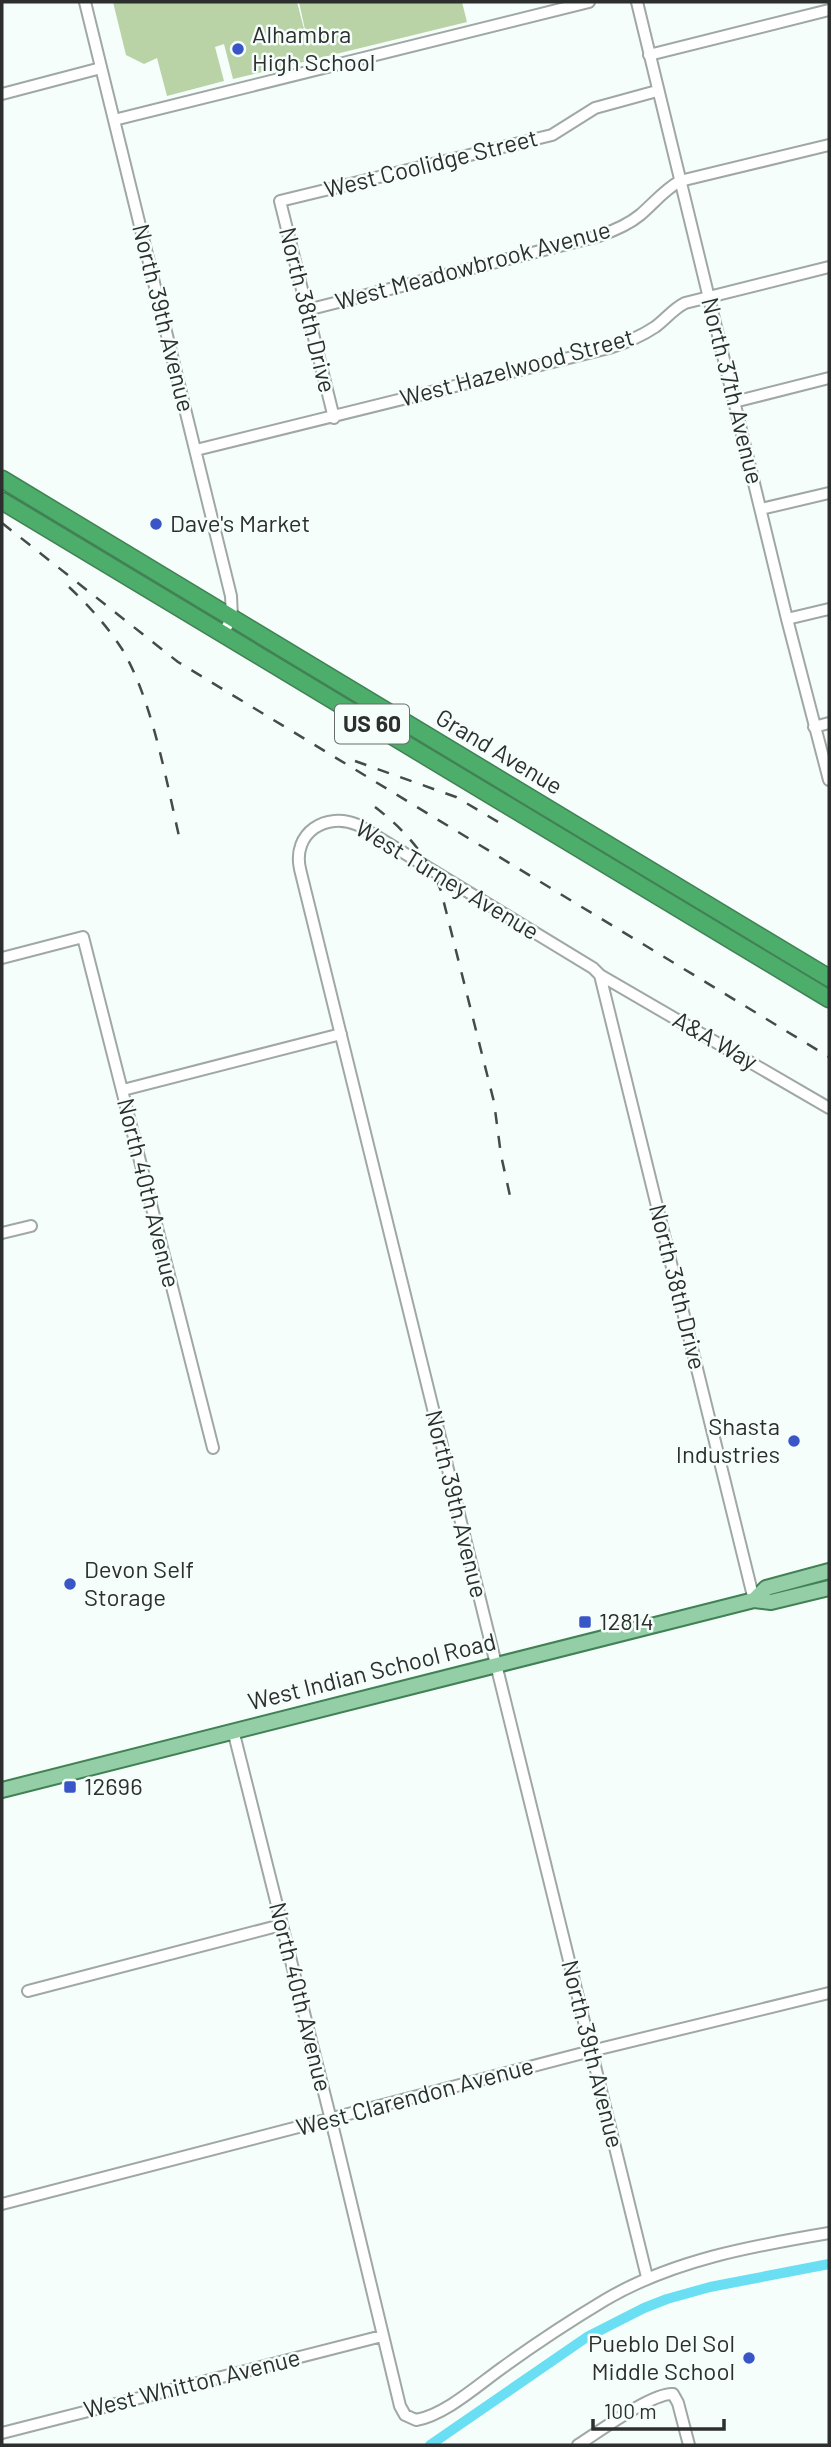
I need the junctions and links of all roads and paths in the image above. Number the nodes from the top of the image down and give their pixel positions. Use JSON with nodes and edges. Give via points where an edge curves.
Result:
{"nodes":[{"id":1,"x":85,"y":2,"type":"edge"},
{"id":2,"x":589,"y":2,"type":"edge"},
{"id":3,"x":637,"y":2,"type":"edge"},
{"id":4,"x":829,"y":10,"type":"edge"},
{"id":5,"x":649,"y":55,"type":"junction"},
{"id":6,"x":101,"y":68,"type":"junction"},
{"id":7,"x":657,"y":91,"type":"junction"},
{"id":8,"x":2,"y":94,"type":"edge"},
{"id":9,"x":114,"y":120,"type":"junction"},
{"id":10,"x":829,"y":145,"type":"edge"},
{"id":11,"x":680,"y":181,"type":"junction"},
{"id":12,"x":280,"y":201,"type":"joint"},
{"id":13,"x":829,"y":267,"type":"edge"},
{"id":14,"x":708,"y":297,"type":"junction"},
{"id":15,"x":307,"y":310,"type":"junction"},
{"id":16,"x":829,"y":378,"type":"edge"},
{"id":17,"x":734,"y":402,"type":"junction"},
{"id":18,"x":334,"y":418,"type":"junction"},
{"id":19,"x":196,"y":450,"type":"junction"},
{"id":20,"x":2,"y":479,"type":"edge"},
{"id":21,"x":829,"y":493,"type":"edge"},
{"id":22,"x":2,"y":501,"type":"edge"},
{"id":23,"x":761,"y":509,"type":"junction"},
{"id":24,"x":829,"y":609,"type":"edge"},
{"id":25,"x":232,"y":617,"type":"junction"},
{"id":26,"x":787,"y":619,"type":"junction"},
{"id":27,"x":223,"y":634,"type":"junction"},
{"id":28,"x":829,"y":723,"type":"edge"},
{"id":29,"x":814,"y":726,"type":"junction"},
{"id":30,"x":829,"y":780,"type":"edge"},
{"id":31,"x":565,"y":818,"type":"junction"},
{"id":32,"x":555,"y":834,"type":"junction"},
{"id":33,"x":298,"y":852,"type":"joint"},
{"id":34,"x":2,"y":958,"type":"edge"},
{"id":35,"x":600,"y":975,"type":"junction"},
{"id":36,"x":829,"y":978,"type":"edge"},
{"id":37,"x":829,"y":999,"type":"edge"},
{"id":38,"x":341,"y":1034,"type":"junction"},
{"id":39,"x":123,"y":1090,"type":"junction"},
{"id":40,"x":829,"y":1108,"type":"edge"},
{"id":41,"x":31,"y":1226,"type":"dead end"},
{"id":42,"x":2,"y":1233,"type":"edge"},
{"id":43,"x":213,"y":1448,"type":"dead end"},
{"id":44,"x":829,"y":1571,"type":"edge"},
{"id":45,"x":829,"y":1587,"type":"edge"},
{"id":46,"x":754,"y":1600,"type":"junction"},
{"id":47,"x":496,"y":1664,"type":"junction"},
{"id":48,"x":233,"y":1730,"type":"junction"},
{"id":49,"x":2,"y":1790,"type":"edge"},
{"id":50,"x":281,"y":1925,"type":"junction"},
{"id":51,"x":28,"y":1991,"type":"dead end"},
{"id":52,"x":829,"y":1993,"type":"edge"},
{"id":53,"x":591,"y":2052,"type":"junction"},
{"id":54,"x":331,"y":2119,"type":"junction"},
{"id":55,"x":2,"y":2204,"type":"edge"},
{"id":56,"x":829,"y":2232,"type":"edge"},
{"id":57,"x":647,"y":2277,"type":"junction"},
{"id":58,"x":382,"y":2336,"type":"junction"},
{"id":59,"x":2,"y":2433,"type":"edge"},
{"id":60,"x":578,"y":2445,"type":"edge"},
{"id":61,"x":689,"y":2445,"type":"edge"}],
"edges":[{"from":1,"to":6,"type":"street","name":"North 39th Avenue"},
{"from":2,"to":9,"type":"street"},
{"from":3,"to":5,"type":"street","name":"North 37th Avenue"},
{"from":4,"to":5,"type":"street"},
{"from":5,"to":7,"type":"street","name":"North 37th Avenue"},
{"from":6,"to":8,"type":"street"},
{"from":6,"to":9,"type":"street","name":"North 39th Avenue"},
{"from":7,"to":11,"type":"street","name":"North 37th Avenue"},
{"from":7,"to":12,"type":"street","name":"West Coolidge Street","via":[[595,108],[552,135]]},
{"from":9,"to":19,"type":"street","name":"North 39th Avenue"},
{"from":10,"to":11,"type":"street","name":"West Meadowbrook Avenue"},
{"from":11,"to":14,"type":"street","name":"North 37th Avenue"},
{"from":11,"to":15,"type":"street","name":"West Meadowbrook Avenue","via":[[640,215],[599,236]]},
{"from":12,"to":15,"type":"street","name":"North 38th Drive"},
{"from":13,"to":14,"type":"street","name":"West Hazelwood Street"},
{"from":14,"to":17,"type":"street","name":"North 37th Avenue"},
{"from":14,"to":18,"type":"street","name":"West Hazelwood Street","via":[[685,303],[636,339],[609,348]]},
{"from":15,"to":18,"type":"street","name":"North 38th Drive"},
{"from":16,"to":17,"type":"street"},
{"from":17,"to":23,"type":"street","name":"North 37th Avenue"},
{"from":18,"to":19,"type":"street","name":"West Hazelwood Street"},
{"from":19,"to":25,"type":"street","name":"North 39th Avenue"},
{"from":20,"to":25,"type":"highway","name":"Grand Avenue","number":"US 60"},
{"from":21,"to":23,"type":"street"},
{"from":22,"to":27,"type":"highway","name":"Grand Avenue","number":"US 60"},
{"from":23,"to":26,"type":"street","name":"North 37th Avenue"},
{"from":24,"to":26,"type":"street"},
{"from":25,"to":27,"type":"street"},
{"from":25,"to":31,"type":"highway","name":"Grand Avenue","number":"US 60"},
{"from":26,"to":29,"type":"street","name":"North 37th Avenue"},
{"from":27,"to":32,"type":"highway","name":"Grand Avenue","number":"US 60"},
{"from":28,"to":29,"type":"street"},
{"from":29,"to":30,"type":"street","name":"North 37th Avenue"},
{"from":31,"to":32,"type":"highway"},
{"from":31,"to":36,"type":"highway","name":"Grand Avenue","number":"US 60"},
{"from":32,"to":37,"type":"highway","name":"Grand Avenue","number":"US 60"},
{"from":33,"to":35,"type":"street","name":"West Turney Avenue","via":[[303,838],[326,822],[350,821]]},
{"from":33,"to":38,"type":"street","name":"North 39th Avenue"},
{"from":34,"to":39,"type":"street","name":"North 40th Avenue","via":[[83,937]]},
{"from":35,"to":40,"type":"street","name":"A&A Way"},
{"from":35,"to":46,"type":"street","name":"North 38th Drive"},
{"from":38,"to":39,"type":"street"},
{"from":38,"to":47,"type":"street","name":"North 39th Avenue"},
{"from":39,"to":43,"type":"street","name":"North 40th Avenue"},
{"from":41,"to":42,"type":"street"},
{"from":44,"to":46,"type":"main road","name":"West Indian School Road","via":[[766,1588]]},
{"from":45,"to":46,"type":"main road","name":"West Indian School Road","via":[[771,1602]]},
{"from":46,"to":47,"type":"main road","name":"West Indian School Road"},
{"from":47,"to":48,"type":"main road","name":"West Indian School Road"},
{"from":47,"to":53,"type":"street","name":"North 39th Avenue"},
{"from":48,"to":49,"type":"main road","name":"West Indian School Road"},
{"from":48,"to":50,"type":"street","name":"North 40th Avenue"},
{"from":50,"to":51,"type":"street"},
{"from":50,"to":54,"type":"street","name":"North 40th Avenue"},
{"from":52,"to":53,"type":"street","name":"West Clarendon Avenue"},
{"from":53,"to":54,"type":"street","name":"West Clarendon Avenue"},
{"from":53,"to":57,"type":"street","name":"North 39th Avenue"},
{"from":54,"to":55,"type":"street","name":"West Clarendon Avenue"},
{"from":54,"to":58,"type":"street","name":"North 40th Avenue"},
{"from":56,"to":57,"type":"street","via":[[732,2251]]},
{"from":57,"to":58,"type":"street","name":"North 40th Avenue","via":[[556,2331],[436,2414],[416,2420],[400,2406]]},
{"from":58,"to":59,"type":"street","name":"West Whitton Avenue"},
{"from":60,"to":61,"type":"street","via":[[667,2393],[676,2397]]}]}
